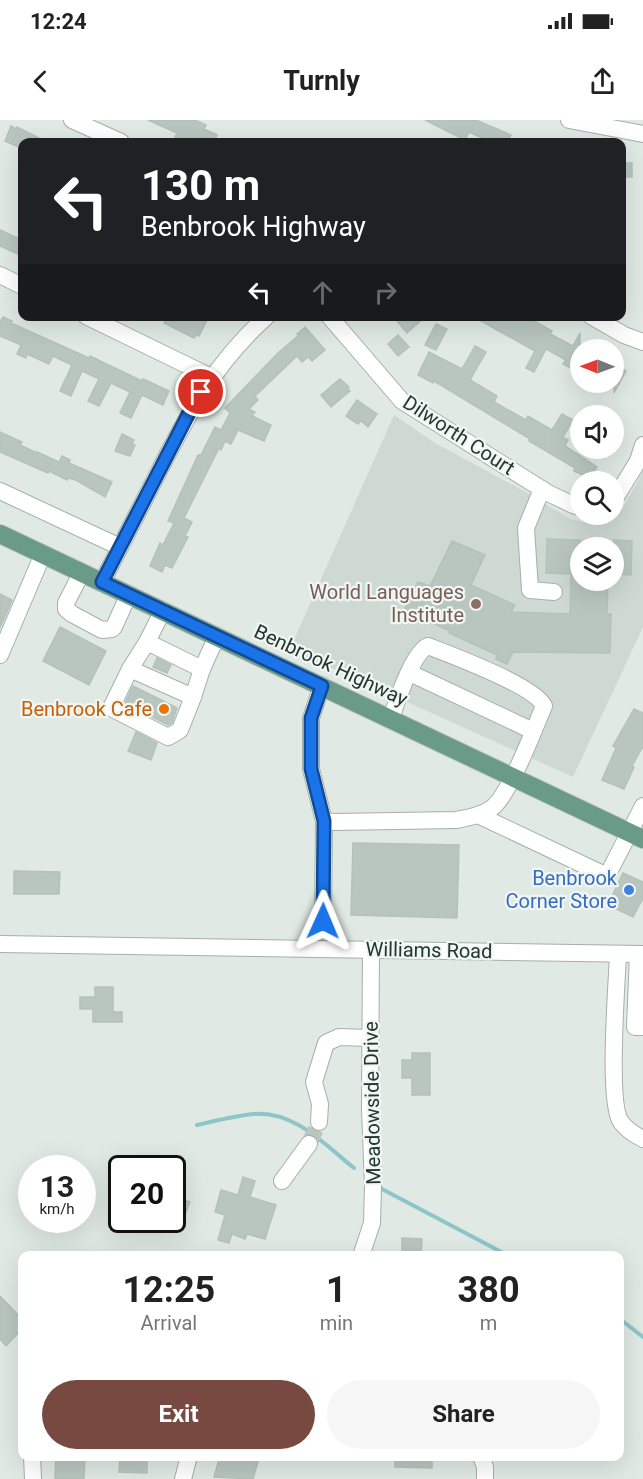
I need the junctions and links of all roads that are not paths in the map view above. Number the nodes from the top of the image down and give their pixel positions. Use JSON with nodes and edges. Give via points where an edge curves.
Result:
{"nodes":[{"id":1,"x":72,"y":120,"type":"edge"},
{"id":2,"x":569,"y":120,"type":"edge"},
{"id":3,"x":643,"y":134,"type":"edge"},
{"id":4,"x":113,"y":138,"type":"edge"},
{"id":5,"x":0,"y":275,"type":"edge"},
{"id":6,"x":18,"y":284,"type":"edge"},
{"id":7,"x":96,"y":321,"type":"edge"},
{"id":8,"x":262,"y":321,"type":"edge"},
{"id":9,"x":333,"y":321,"type":"edge"},
{"id":10,"x":600,"y":321,"type":"edge"},
{"id":11,"x":643,"y":342,"type":"edge"},
{"id":12,"x":211,"y":377,"type":"junction"},
{"id":13,"x":643,"y":446,"type":"edge"},
{"id":14,"x":624,"y":484,"type":"edge"},
{"id":15,"x":542,"y":489,"type":"junction"},
{"id":16,"x":0,"y":491,"type":"edge"},
{"id":17,"x":570,"y":504,"type":"edge"},
{"id":18,"x":0,"y":534,"type":"edge"},
{"id":19,"x":120,"y":547,"type":"junction"},
{"id":20,"x":43,"y":554,"type":"junction"},
{"id":21,"x":82,"y":572,"type":"junction"},
{"id":22,"x":102,"y":582,"type":"junction"},
{"id":23,"x":554,"y":592,"type":"dead end"},
{"id":24,"x":129,"y":594,"type":"junction"},
{"id":25,"x":163,"y":610,"type":"junction"},
{"id":26,"x":217,"y":636,"type":"junction"},
{"id":27,"x":147,"y":642,"type":"junction"},
{"id":28,"x":0,"y":655,"type":"edge"},
{"id":29,"x":130,"y":669,"type":"junction"},
{"id":30,"x":202,"y":669,"type":"junction"},
{"id":31,"x":410,"y":673,"type":"junction"},
{"id":32,"x":322,"y":686,"type":"junction"},
{"id":33,"x":193,"y":697,"type":"junction"},
{"id":34,"x":391,"y":718,"type":"junction"},
{"id":35,"x":533,"y":731,"type":"junction"},
{"id":36,"x":513,"y":774,"type":"junction"},
{"id":37,"x":643,"y":806,"type":"edge"},
{"id":38,"x":478,"y":814,"type":"junction"},
{"id":39,"x":324,"y":821,"type":"junction"},
{"id":40,"x":637,"y":836,"type":"edge"},
{"id":41,"x":323,"y":921,"type":"dead end"},
{"id":42,"x":0,"y":944,"type":"edge"},
{"id":43,"x":371,"y":949,"type":"junction"},
{"id":44,"x":618,"y":954,"type":"junction"},
{"id":45,"x":640,"y":954,"type":"edge"},
{"id":46,"x":643,"y":1027,"type":"edge"},
{"id":47,"x":370,"y":1038,"type":"junction"},
{"id":48,"x":320,"y":1122,"type":"tunnel mouth"},
{"id":49,"x":643,"y":1138,"type":"edge"},
{"id":50,"x":309,"y":1144,"type":"tunnel mouth"},
{"id":51,"x":282,"y":1181,"type":"dead end"},
{"id":52,"x":363,"y":1251,"type":"edge"},
{"id":53,"x":32,"y":1461,"type":"edge"},
{"id":54,"x":188,"y":1461,"type":"edge"},
{"id":55,"x":483,"y":1461,"type":"edge"},
{"id":56,"x":33,"y":1479,"type":"edge"},
{"id":57,"x":183,"y":1479,"type":"edge"},
{"id":58,"x":485,"y":1479,"type":"edge"}],
"edges":[{"from":1,"to":4,"type":"street"},
{"from":2,"to":3,"type":"street"},
{"from":5,"to":6,"type":"street"},
{"from":7,"to":12,"type":"street"},
{"from":8,"to":12,"type":"street"},
{"from":9,"to":15,"type":"street","name":"Dilworth Court","via":[[402,401]]},
{"from":10,"to":11,"type":"street"},
{"from":12,"to":19,"type":"street"},
{"from":13,"to":14,"type":"street"},
{"from":15,"to":17,"type":"street","name":"Dilworth Court"},
{"from":15,"to":23,"type":"street","via":[[526,528],[530,590]]},
{"from":16,"to":19,"type":"street"},
{"from":18,"to":20,"type":"main road","name":"Benbrook Highway"},
{"from":19,"to":22,"type":"street"},
{"from":20,"to":21,"type":"main road","name":"Benbrook Highway"},
{"from":20,"to":28,"type":"street"},
{"from":21,"to":22,"type":"main road","name":"Benbrook Highway"},
{"from":21,"to":24,"type":"street","via":[[66,609],[102,630],[114,627]]},
{"from":22,"to":24,"type":"main road","name":"Benbrook Highway"},
{"from":24,"to":25,"type":"main road","name":"Benbrook Highway"},
{"from":25,"to":26,"type":"main road","name":"Benbrook Highway"},
{"from":25,"to":27,"type":"street"},
{"from":26,"to":30,"type":"street"},
{"from":26,"to":32,"type":"main road","name":"Benbrook Highway"},
{"from":27,"to":29,"type":"street"},
{"from":27,"to":30,"type":"street"},
{"from":29,"to":33,"type":"street"},
{"from":29,"to":33,"type":"street","via":[[111,708],[168,738],[180,730]]},
{"from":30,"to":33,"type":"street"},
{"from":31,"to":34,"type":"street"},
{"from":31,"to":35,"type":"street"},
{"from":31,"to":35,"type":"street","via":[[422,648],[428,646],[484,669],[541,700],[544,706]]},
{"from":32,"to":34,"type":"main road","name":"Benbrook Highway"},
{"from":32,"to":39,"type":"street","via":[[311,718],[311,769]]},
{"from":34,"to":36,"type":"main road","name":"Benbrook Highway"},
{"from":35,"to":36,"type":"street"},
{"from":36,"to":38,"type":"street","via":[[493,807]]},
{"from":36,"to":40,"type":"main road","name":"Benbrook Highway"},
{"from":37,"to":40,"type":"street"},
{"from":38,"to":39,"type":"street","via":[[456,820]]},
{"from":38,"to":40,"type":"street","via":[[607,876]]},
{"from":39,"to":41,"type":"street"},
{"from":42,"to":43,"type":"street","name":"Williams Road"},
{"from":43,"to":44,"type":"street","name":"Williams Road"},
{"from":43,"to":47,"type":"street","name":"Meadowside Drive"},
{"from":44,"to":45,"type":"street","name":"Williams Road"},
{"from":44,"to":49,"type":"street","via":[[613,1076],[619,1120]]},
{"from":45,"to":46,"type":"street","via":[[635,1027]]},
{"from":47,"to":48,"type":"street","via":[[339,1037],[326,1043],[314,1082]]},
{"from":47,"to":52,"type":"street","name":"Meadowside Drive","via":[[374,1186],[372,1223]]},
{"from":50,"to":51,"type":"street"},
{"from":53,"to":56,"type":"street"},
{"from":54,"to":57,"type":"street"},
{"from":55,"to":58,"type":"street"}]}
